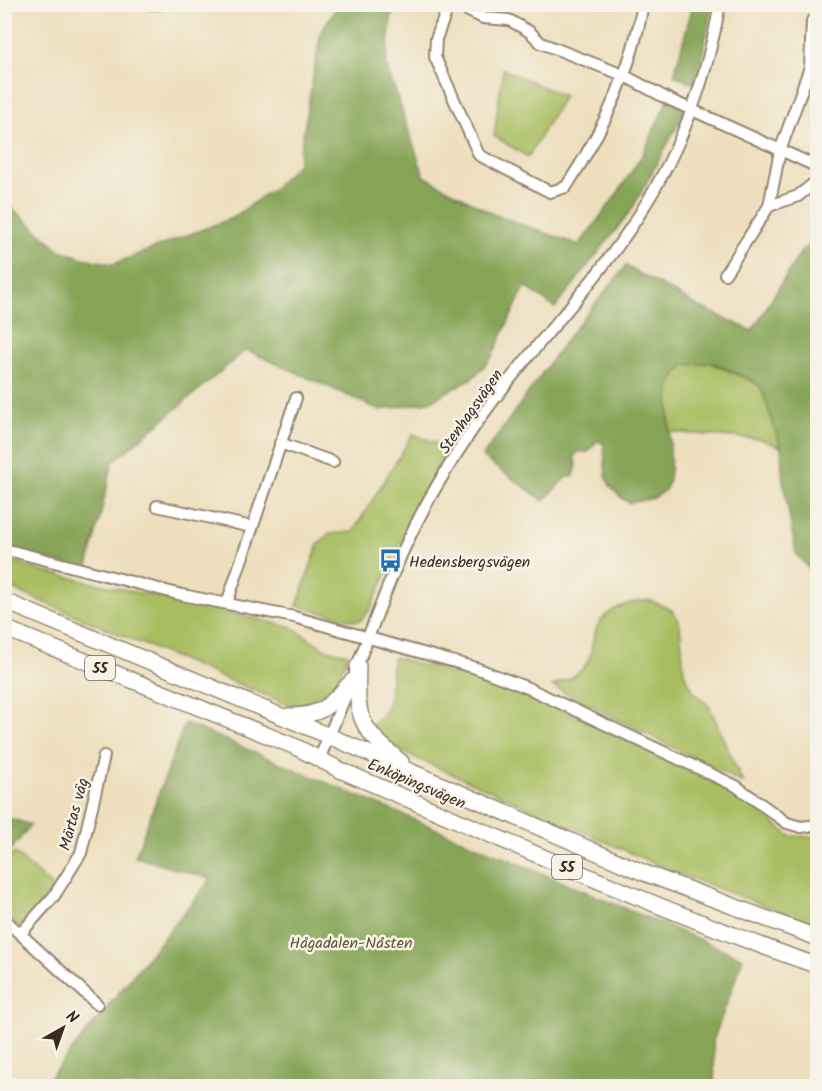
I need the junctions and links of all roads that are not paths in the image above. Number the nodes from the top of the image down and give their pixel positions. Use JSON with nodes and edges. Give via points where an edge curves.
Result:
{"nodes":[{"id":1,"x":150,"y":4,"type":"edge"},
{"id":2,"x":160,"y":4,"type":"edge"},
{"id":3,"x":449,"y":4,"type":"edge"},
{"id":4,"x":454,"y":4,"type":"edge"},
{"id":5,"x":643,"y":4,"type":"edge"},
{"id":6,"x":720,"y":4,"type":"edge"},
{"id":7,"x":812,"y":21,"type":"dead end"},
{"id":8,"x":814,"y":67,"type":"edge"},
{"id":9,"x":623,"y":75,"type":"junction"},
{"id":10,"x":694,"y":110,"type":"junction"},
{"id":11,"x":780,"y":151,"type":"junction"},
{"id":12,"x":818,"y":167,"type":"edge"},
{"id":13,"x":818,"y":180,"type":"edge"},
{"id":14,"x":769,"y":206,"type":"junction"},
{"id":15,"x":725,"y":274,"type":"dead end"},
{"id":16,"x":296,"y":398,"type":"dead end"},
{"id":17,"x":280,"y":443,"type":"junction"},
{"id":18,"x":333,"y":462,"type":"dead end"},
{"id":19,"x":157,"y":506,"type":"dead end"},
{"id":20,"x":252,"y":527,"type":"junction"},
{"id":21,"x":4,"y":549,"type":"edge"},
{"id":22,"x":4,"y":601,"type":"edge"},
{"id":23,"x":227,"y":603,"type":"junction"},
{"id":24,"x":4,"y":628,"type":"edge"},
{"id":25,"x":369,"y":637,"type":"junction"},
{"id":26,"x":358,"y":666,"type":"junction"},
{"id":27,"x":352,"y":681,"type":"junction"},
{"id":28,"x":281,"y":716,"type":"junction"},
{"id":29,"x":329,"y":736,"type":"junction"},
{"id":30,"x":104,"y":756,"type":"dead end"},
{"id":31,"x":320,"y":757,"type":"junction"},
{"id":32,"x":414,"y":773,"type":"junction"},
{"id":33,"x":818,"y":825,"type":"edge"},
{"id":34,"x":4,"y":919,"type":"edge"},
{"id":35,"x":21,"y":933,"type":"junction"},
{"id":36,"x":818,"y":938,"type":"edge"},
{"id":37,"x":818,"y":966,"type":"edge"},
{"id":38,"x":97,"y":1004,"type":"dead end"}],
"edges":[{"from":1,"to":2,"type":"street"},
{"from":3,"to":9,"type":"street","via":[[436,39],[435,57],[479,155],[550,192],[566,187],[586,157],[608,118]]},
{"from":4,"to":9,"type":"street","via":[[483,18],[509,20],[531,32],[541,43]]},
{"from":5,"to":9,"type":"street","via":[[637,39]]},
{"from":6,"to":10,"type":"street","name":"Stenhagsvägen"},
{"from":7,"to":8,"type":"street"},
{"from":8,"to":11,"type":"street"},
{"from":9,"to":10,"type":"street"},
{"from":10,"to":11,"type":"street"},
{"from":10,"to":25,"type":"street","name":"Stenhagsvägen","via":[[639,216],[499,393],[447,470],[417,521]]},
{"from":11,"to":12,"type":"street"},
{"from":11,"to":14,"type":"street"},
{"from":13,"to":14,"type":"street","via":[[798,196]]},
{"from":14,"to":15,"type":"street"},
{"from":16,"to":17,"type":"street"},
{"from":17,"to":18,"type":"street"},
{"from":17,"to":20,"type":"street"},
{"from":19,"to":20,"type":"street"},
{"from":20,"to":23,"type":"street"},
{"from":21,"to":23,"type":"street"},
{"from":22,"to":28,"type":"main road","name":"Enköpingsvägen","number":"55"},
{"from":23,"to":25,"type":"street"},
{"from":24,"to":31,"type":"main road","name":"Enköpingsvägen","number":"55"},
{"from":25,"to":26,"type":"street","name":"Stenhagsvägen"},
{"from":25,"to":33,"type":"street","via":[[476,668],[528,688],[736,786],[787,823],[801,827]]},
{"from":26,"to":27,"type":"street","name":"Stenhagsvägen"},
{"from":26,"to":32,"type":"main road","via":[[357,706],[362,722],[379,744]]},
{"from":27,"to":28,"type":"main road","via":[[322,712]]},
{"from":27,"to":29,"type":"street","name":"Stenhagsvägen"},
{"from":28,"to":29,"type":"main road","name":"Enköpingsvägen","number":"55"},
{"from":29,"to":31,"type":"street","name":"Stenhagsvägen"},
{"from":29,"to":32,"type":"main road","name":"Enköpingsvägen","number":"55"},
{"from":30,"to":35,"type":"street","name":"Märtas väg","via":[[81,853],[54,896]]},
{"from":31,"to":37,"type":"main road","name":"Enköpingsvägen","number":"55","via":[[340,770],[633,895]]},
{"from":32,"to":36,"type":"main road","name":"Enköpingsvägen","number":"55","via":[[642,872]]},
{"from":34,"to":35,"type":"street"},
{"from":35,"to":38,"type":"street"}]}
